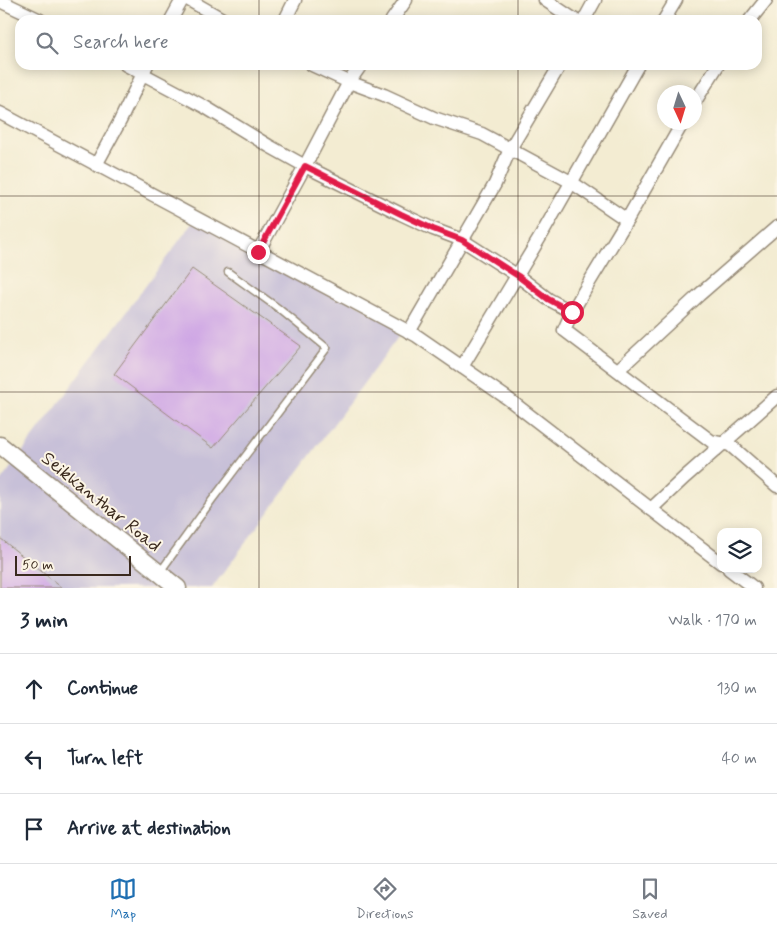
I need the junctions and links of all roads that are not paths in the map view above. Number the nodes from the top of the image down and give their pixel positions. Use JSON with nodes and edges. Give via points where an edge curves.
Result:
{"nodes":[{"id":1,"x":182,"y":0,"type":"edge"},
{"id":2,"x":189,"y":0,"type":"edge"},
{"id":3,"x":295,"y":0,"type":"edge"},
{"id":4,"x":406,"y":0,"type":"edge"},
{"id":5,"x":546,"y":0,"type":"edge"},
{"id":6,"x":595,"y":0,"type":"edge"},
{"id":7,"x":676,"y":0,"type":"edge"},
{"id":8,"x":766,"y":0,"type":"edge"},
{"id":9,"x":1,"y":2,"type":"edge"},
{"id":10,"x":29,"y":15,"type":"edge"},
{"id":11,"x":174,"y":15,"type":"edge"},
{"id":12,"x":215,"y":15,"type":"edge"},
{"id":13,"x":288,"y":15,"type":"edge"},
{"id":14,"x":396,"y":15,"type":"edge"},
{"id":15,"x":568,"y":15,"type":"edge"},
{"id":16,"x":587,"y":15,"type":"edge"},
{"id":17,"x":667,"y":15,"type":"edge"},
{"id":18,"x":754,"y":15,"type":"edge"},
{"id":19,"x":145,"y":70,"type":"edge"},
{"id":20,"x":147,"y":70,"type":"edge"},
{"id":21,"x":323,"y":70,"type":"edge"},
{"id":22,"x":357,"y":70,"type":"edge"},
{"id":23,"x":557,"y":70,"type":"edge"},
{"id":24,"x":635,"y":70,"type":"edge"},
{"id":25,"x":715,"y":70,"type":"edge"},
{"id":26,"x":349,"y":82,"type":"junction"},
{"id":27,"x":702,"y":90,"type":"edge"},
{"id":28,"x":0,"y":113,"type":"edge"},
{"id":29,"x":678,"y":130,"type":"edge"},
{"id":30,"x":510,"y":149,"type":"junction"},
{"id":31,"x":96,"y":165,"type":"junction"},
{"id":32,"x":305,"y":166,"type":"junction"},
{"id":33,"x":571,"y":182,"type":"junction"},
{"id":34,"x":627,"y":220,"type":"junction"},
{"id":35,"x":777,"y":227,"type":"edge"},
{"id":36,"x":462,"y":240,"type":"junction"},
{"id":37,"x":258,"y":252,"type":"junction"},
{"id":38,"x":228,"y":272,"type":"dead end"},
{"id":39,"x":518,"y":276,"type":"junction"},
{"id":40,"x":572,"y":312,"type":"junction"},
{"id":41,"x":409,"y":332,"type":"junction"},
{"id":42,"x":462,"y":367,"type":"junction"},
{"id":43,"x":618,"y":370,"type":"junction"},
{"id":44,"x":777,"y":396,"type":"edge"},
{"id":45,"x":724,"y":444,"type":"junction"},
{"id":46,"x":0,"y":445,"type":"edge"},
{"id":47,"x":777,"y":486,"type":"edge"},
{"id":48,"x":651,"y":509,"type":"junction"},
{"id":49,"x":717,"y":560,"type":"edge"},
{"id":50,"x":159,"y":573,"type":"junction"},
{"id":51,"x":735,"y":573,"type":"edge"},
{"id":52,"x":178,"y":588,"type":"edge"},
{"id":53,"x":754,"y":588,"type":"edge"}],
"edges":[{"from":1,"to":11,"type":"street"},
{"from":2,"to":12,"type":"street"},
{"from":3,"to":13,"type":"street"},
{"from":4,"to":14,"type":"street"},
{"from":5,"to":15,"type":"street"},
{"from":6,"to":16,"type":"street"},
{"from":7,"to":17,"type":"street"},
{"from":8,"to":18,"type":"street"},
{"from":9,"to":10,"type":"street"},
{"from":19,"to":31,"type":"street"},
{"from":20,"to":32,"type":"street"},
{"from":21,"to":26,"type":"street"},
{"from":22,"to":26,"type":"street"},
{"from":23,"to":30,"type":"street"},
{"from":24,"to":33,"type":"street"},
{"from":25,"to":27,"type":"street"},
{"from":26,"to":30,"type":"street","via":[[434,118],[482,134]]},
{"from":26,"to":32,"type":"street"},
{"from":28,"to":31,"type":"street"},
{"from":29,"to":34,"type":"street"},
{"from":30,"to":33,"type":"street"},
{"from":30,"to":36,"type":"street","via":[[495,184]]},
{"from":31,"to":37,"type":"street"},
{"from":32,"to":36,"type":"street"},
{"from":32,"to":37,"type":"street"},
{"from":33,"to":34,"type":"street"},
{"from":33,"to":39,"type":"street"},
{"from":34,"to":40,"type":"street"},
{"from":35,"to":43,"type":"street"},
{"from":36,"to":39,"type":"street"},
{"from":36,"to":41,"type":"street"},
{"from":37,"to":41,"type":"street"},
{"from":38,"to":50,"type":"lane","via":[[326,348]]},
{"from":39,"to":40,"type":"street"},
{"from":39,"to":42,"type":"street"},
{"from":40,"to":43,"type":"street","via":[[564,330]]},
{"from":41,"to":42,"type":"street"},
{"from":42,"to":48,"type":"street"},
{"from":43,"to":45,"type":"street","via":[[711,441]]},
{"from":44,"to":45,"type":"street"},
{"from":45,"to":47,"type":"street","via":[[730,445]]},
{"from":45,"to":48,"type":"street"},
{"from":46,"to":50,"type":"street","name":"Seikkanthar Road"},
{"from":48,"to":49,"type":"street"},
{"from":50,"to":52,"type":"street","name":"Seikkanthar Road"},
{"from":51,"to":53,"type":"street"}]}
